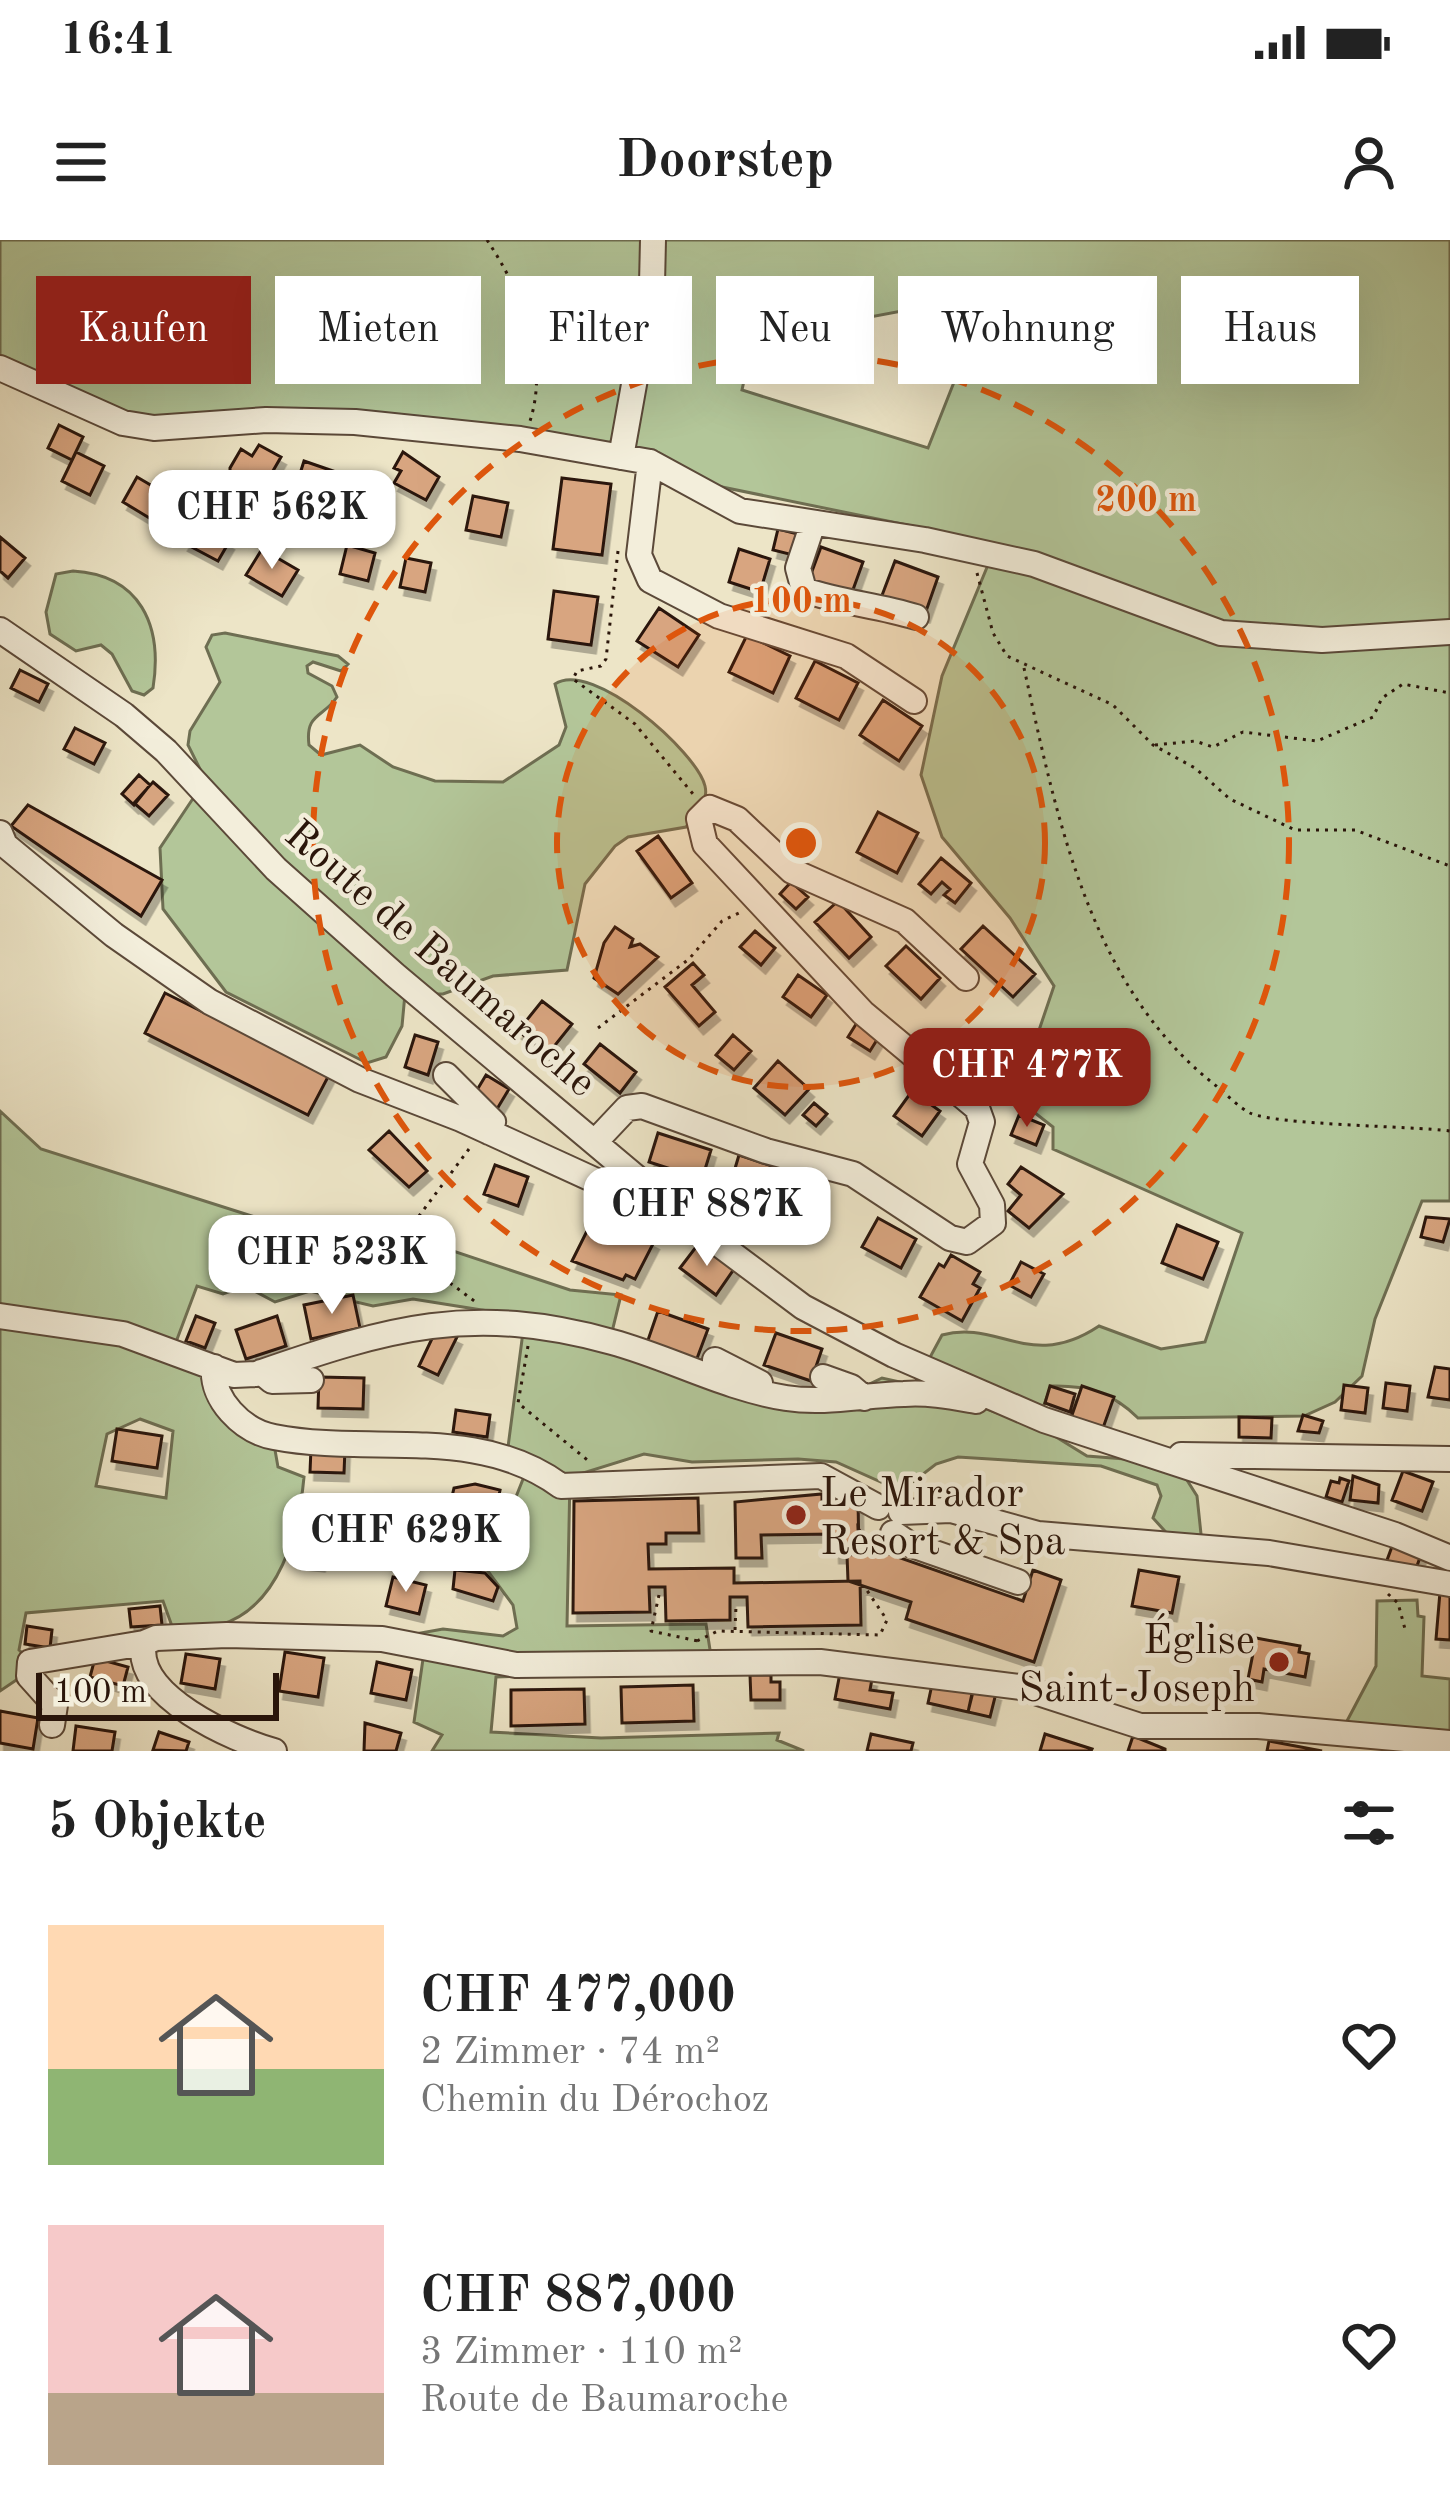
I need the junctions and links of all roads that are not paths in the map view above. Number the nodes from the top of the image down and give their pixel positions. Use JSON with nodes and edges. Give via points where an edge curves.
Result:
{"nodes":[{"id":1,"x":652,"y":240,"type":"edge"},
{"id":2,"x":0,"y":368,"type":"edge"},
{"id":3,"x":621,"y":457,"type":"junction"},
{"id":4,"x":650,"y":462,"type":"junction"},
{"id":5,"x":813,"y":523,"type":"junction"},
{"id":6,"x":916,"y":617,"type":"dead end"},
{"id":7,"x":0,"y":630,"type":"edge"},
{"id":8,"x":1450,"y":632,"type":"edge"},
{"id":9,"x":914,"y":700,"type":"dead end"},
{"id":10,"x":0,"y":833,"type":"edge"},
{"id":11,"x":966,"y":978,"type":"dead end"},
{"id":12,"x":446,"y":1075,"type":"dead end"},
{"id":13,"x":480,"y":1139,"type":"junction"},
{"id":14,"x":595,"y":1142,"type":"junction"},
{"id":15,"x":688,"y":1221,"type":"junction"},
{"id":16,"x":0,"y":1316,"type":"edge"},
{"id":17,"x":398,"y":1329,"type":"junction"},
{"id":18,"x":427,"y":1340,"type":"dead end"},
{"id":19,"x":715,"y":1360,"type":"dead end"},
{"id":20,"x":214,"y":1367,"type":"junction"},
{"id":21,"x":261,"y":1372,"type":"junction"},
{"id":22,"x":824,"y":1377,"type":"dead end"},
{"id":23,"x":311,"y":1381,"type":"dead end"},
{"id":24,"x":782,"y":1397,"type":"junction"},
{"id":25,"x":864,"y":1398,"type":"junction"},
{"id":26,"x":992,"y":1400,"type":"junction"},
{"id":27,"x":1161,"y":1457,"type":"junction"},
{"id":28,"x":1450,"y":1459,"type":"edge"},
{"id":29,"x":890,"y":1517,"type":"junction"},
{"id":30,"x":1450,"y":1558,"type":"edge"},
{"id":31,"x":1018,"y":1582,"type":"dead end"},
{"id":32,"x":1450,"y":1584,"type":"edge"},
{"id":33,"x":144,"y":1643,"type":"junction"},
{"id":34,"x":52,"y":1725,"type":"dead end"},
{"id":35,"x":1450,"y":1743,"type":"edge"},
{"id":36,"x":274,"y":1751,"type":"edge"}],
"edges":[{"from":1,"to":3,"type":"street","via":[[652,284]]},
{"from":2,"to":3,"type":"street","via":[[123,423],[154,428],[355,422]]},
{"from":3,"to":4,"type":"street"},
{"from":4,"to":5,"type":"street","via":[[740,511]]},
{"from":4,"to":9,"type":"street","via":[[639,554],[658,588],[846,656]]},
{"from":5,"to":6,"type":"street","via":[[798,568],[804,590]]},
{"from":5,"to":8,"type":"street","via":[[1034,564],[1221,633],[1322,640]]},
{"from":7,"to":14,"type":"street","name":"Route de Baumaroche","via":[[138,727],[276,869]]},
{"from":10,"to":13,"type":"street","via":[[114,935],[210,1002]]},
{"from":11,"to":14,"type":"street","via":[[905,921],[792,871],[725,810],[703,812],[705,844],[863,1013],[976,1108],[982,1122],[970,1164],[993,1223],[967,1242],[950,1238],[853,1174],[642,1106],[627,1108]]},
{"from":12,"to":13,"type":"street","via":[[494,1122]]},
{"from":13,"to":15,"type":"street"},
{"from":14,"to":15,"type":"street","name":"Route de Baumaroche"},
{"from":15,"to":26,"type":"street","name":"Route de Baumaroche","via":[[803,1307]]},
{"from":16,"to":20,"type":"street","via":[[123,1334]]},
{"from":17,"to":18,"type":"street"},
{"from":17,"to":21,"type":"street"},
{"from":17,"to":24,"type":"street","via":[[483,1320],[610,1341]]},
{"from":19,"to":24,"type":"street"},
{"from":20,"to":21,"type":"street"},
{"from":20,"to":29,"type":"street","via":[[220,1400],[270,1437],[418,1443],[498,1456],[531,1464],[561,1486],[821,1476]]},
{"from":21,"to":23,"type":"street","via":[[272,1381]]},
{"from":22,"to":25,"type":"street"},
{"from":24,"to":25,"type":"street"},
{"from":25,"to":26,"type":"street"},
{"from":26,"to":27,"type":"street","name":"Route de Baumaroche"},
{"from":27,"to":28,"type":"street"},
{"from":27,"to":30,"type":"street","name":"Route de Baumaroche"},
{"from":29,"to":31,"type":"street","via":[[909,1544]]},
{"from":29,"to":32,"type":"street","via":[[951,1510],[1038,1534],[1269,1553]]},
{"from":33,"to":34,"type":"street","via":[[30,1662],[29,1676],[55,1706]]},
{"from":33,"to":35,"type":"street","via":[[227,1635],[382,1639],[516,1665],[820,1662],[1020,1688],[1140,1726],[1258,1726]]},
{"from":33,"to":36,"type":"street","via":[[153,1679],[186,1711]]}]}
